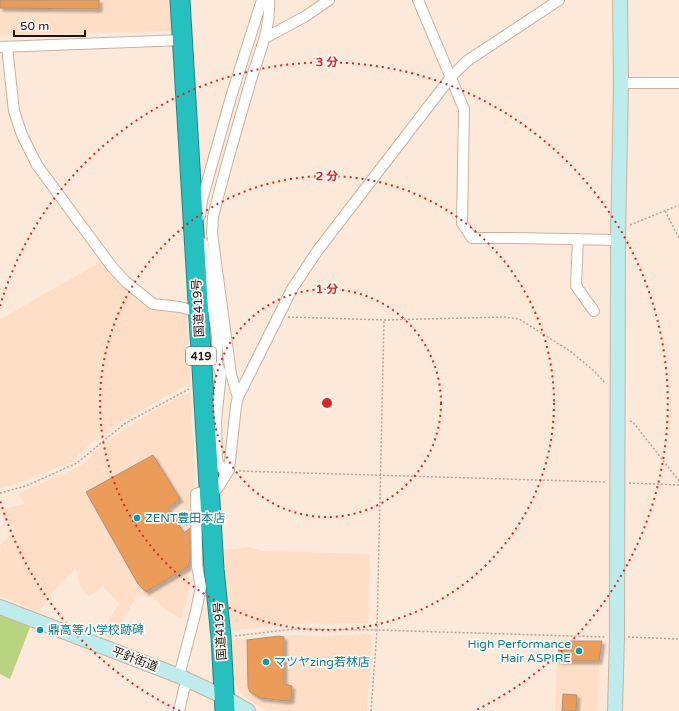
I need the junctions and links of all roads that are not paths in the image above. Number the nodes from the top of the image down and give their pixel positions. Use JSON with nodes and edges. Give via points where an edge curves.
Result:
{"nodes":[{"id":1,"x":180,"y":0,"type":"edge"},
{"id":2,"x":262,"y":0,"type":"edge"},
{"id":3,"x":269,"y":0,"type":"edge"},
{"id":4,"x":328,"y":0,"type":"edge"},
{"id":5,"x":418,"y":0,"type":"edge"},
{"id":6,"x":559,"y":0,"type":"edge"},
{"id":7,"x":620,"y":0,"type":"edge"},
{"id":8,"x":266,"y":38,"type":"junction"},
{"id":9,"x":183,"y":40,"type":"junction"},
{"id":10,"x":4,"y":47,"type":"edge"},
{"id":11,"x":451,"y":77,"type":"junction"},
{"id":12,"x":620,"y":83,"type":"junction"},
{"id":13,"x":679,"y":83,"type":"edge"},
{"id":14,"x":618,"y":235,"type":"junction"},
{"id":15,"x":578,"y":239,"type":"junction"},
{"id":16,"x":594,"y":311,"type":"dead end"},
{"id":17,"x":198,"y":312,"type":"junction"},
{"id":18,"x":238,"y":397,"type":"junction"},
{"id":19,"x":228,"y":472,"type":"junction"},
{"id":20,"x":210,"y":489,"type":"junction"},
{"id":21,"x":205,"y":567,"type":"junction"},
{"id":22,"x":0,"y":606,"type":"edge"},
{"id":23,"x":184,"y":678,"type":"junction"},
{"id":24,"x":224,"y":704,"type":"edge"},
{"id":25,"x":179,"y":711,"type":"edge"},
{"id":26,"x":248,"y":711,"type":"edge"},
{"id":27,"x":615,"y":711,"type":"edge"}],
"edges":[{"from":1,"to":9,"type":"highway","name":"国道419号","number":"419"},
{"from":2,"to":19,"type":"street","via":[[231,97],[199,221],[217,336],[217,364],[221,373],[216,420],[217,462]]},
{"from":3,"to":8,"type":"street"},
{"from":4,"to":8,"type":"street","via":[[306,16]]},
{"from":5,"to":11,"type":"street"},
{"from":6,"to":11,"type":"street","via":[[467,61]]},
{"from":7,"to":12,"type":"street"},
{"from":8,"to":18,"type":"street","via":[[251,78],[213,216],[212,233],[231,374]]},
{"from":9,"to":10,"type":"street"},
{"from":9,"to":17,"type":"highway","name":"国道419号","number":"419"},
{"from":10,"to":17,"type":"street","via":[[14,111],[22,135],[37,165],[112,267],[131,286],[153,304]]},
{"from":11,"to":15,"type":"street","via":[[464,109],[462,223],[472,238]]},
{"from":11,"to":18,"type":"street","via":[[318,250],[292,289]]},
{"from":12,"to":13,"type":"street"},
{"from":12,"to":14,"type":"street"},
{"from":14,"to":15,"type":"street"},
{"from":14,"to":27,"type":"street"},
{"from":15,"to":16,"type":"street","via":[[576,286]]},
{"from":17,"to":20,"type":"highway","name":"国道419号","number":"419"},
{"from":18,"to":19,"type":"street"},
{"from":19,"to":20,"type":"street","via":[[217,489]]},
{"from":20,"to":21,"type":"highway","name":"国道419号","number":"419"},
{"from":21,"to":23,"type":"street"},
{"from":21,"to":24,"type":"highway","name":"国道419号","number":"419","via":[[221,637]]},
{"from":22,"to":23,"type":"street","name":"平針街道"},
{"from":23,"to":24,"type":"street","name":"平針街道"},
{"from":23,"to":25,"type":"street"},
{"from":24,"to":26,"type":"street","name":"平針街道"}]}
